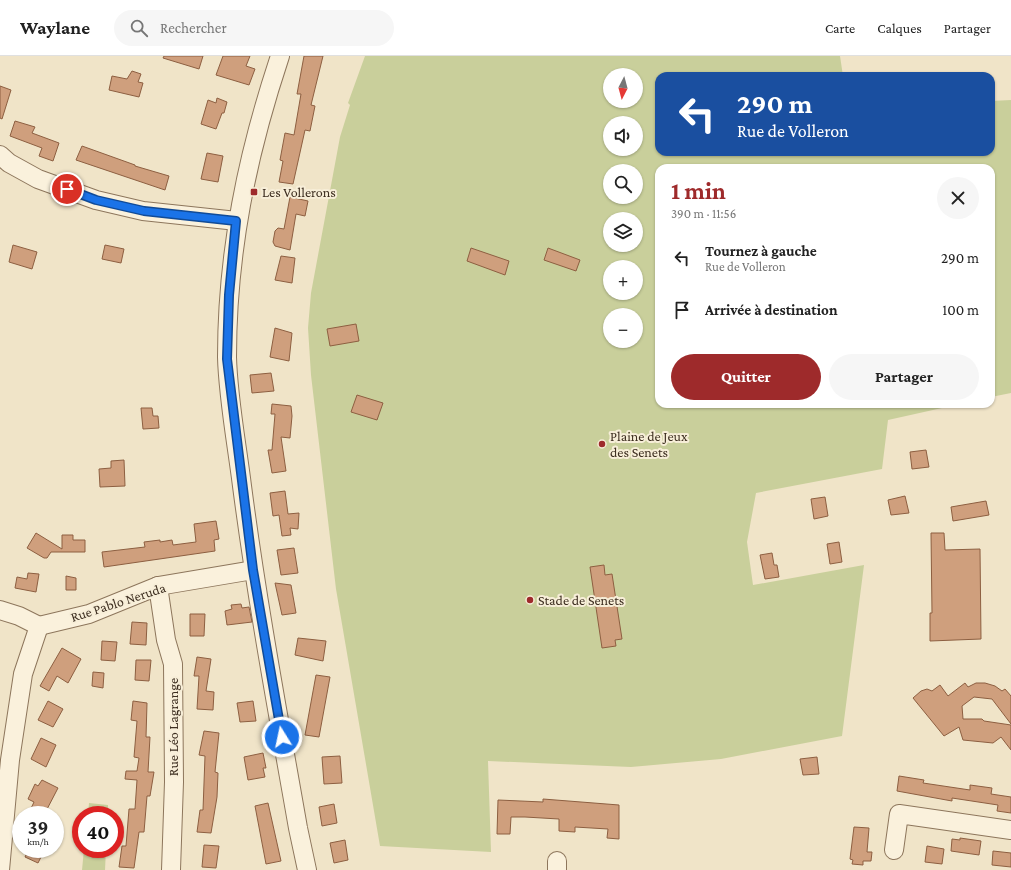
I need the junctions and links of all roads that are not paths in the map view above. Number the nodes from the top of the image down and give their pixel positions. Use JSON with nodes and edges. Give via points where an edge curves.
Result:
{"nodes":[{"id":1,"x":280,"y":56,"type":"edge"},
{"id":2,"x":0,"y":155,"type":"edge"},
{"id":3,"x":236,"y":221,"type":"junction"},
{"id":4,"x":253,"y":570,"type":"junction"},
{"id":5,"x":158,"y":586,"type":"junction"},
{"id":6,"x":0,"y":610,"type":"edge"},
{"id":7,"x":39,"y":626,"type":"junction"},
{"id":8,"x":1011,"y":830,"type":"edge"},
{"id":9,"x":894,"y":850,"type":"dead end"},
{"id":10,"x":0,"y":870,"type":"edge"},
{"id":11,"x":171,"y":870,"type":"edge"},
{"id":12,"x":307,"y":870,"type":"edge"}],
"edges":[{"from":1,"to":3,"type":"street","via":[[261,113]]},
{"from":2,"to":3,"type":"street","via":[[38,179],[96,200],[144,211]]},
{"from":3,"to":4,"type":"street","via":[[229,295],[227,359]]},
{"from":4,"to":5,"type":"street","name":"Rue Pablo Neruda"},
{"from":4,"to":12,"type":"street"},
{"from":5,"to":7,"type":"street","name":"Rue Pablo Neruda","via":[[89,614]]},
{"from":5,"to":11,"type":"street","name":"Rue Léo Lagrange","via":[[166,640],[173,664],[174,782]]},
{"from":6,"to":7,"type":"street"},
{"from":7,"to":10,"type":"street","via":[[23,674],[10,760]]},
{"from":8,"to":9,"type":"street","via":[[899,814]]}]}
